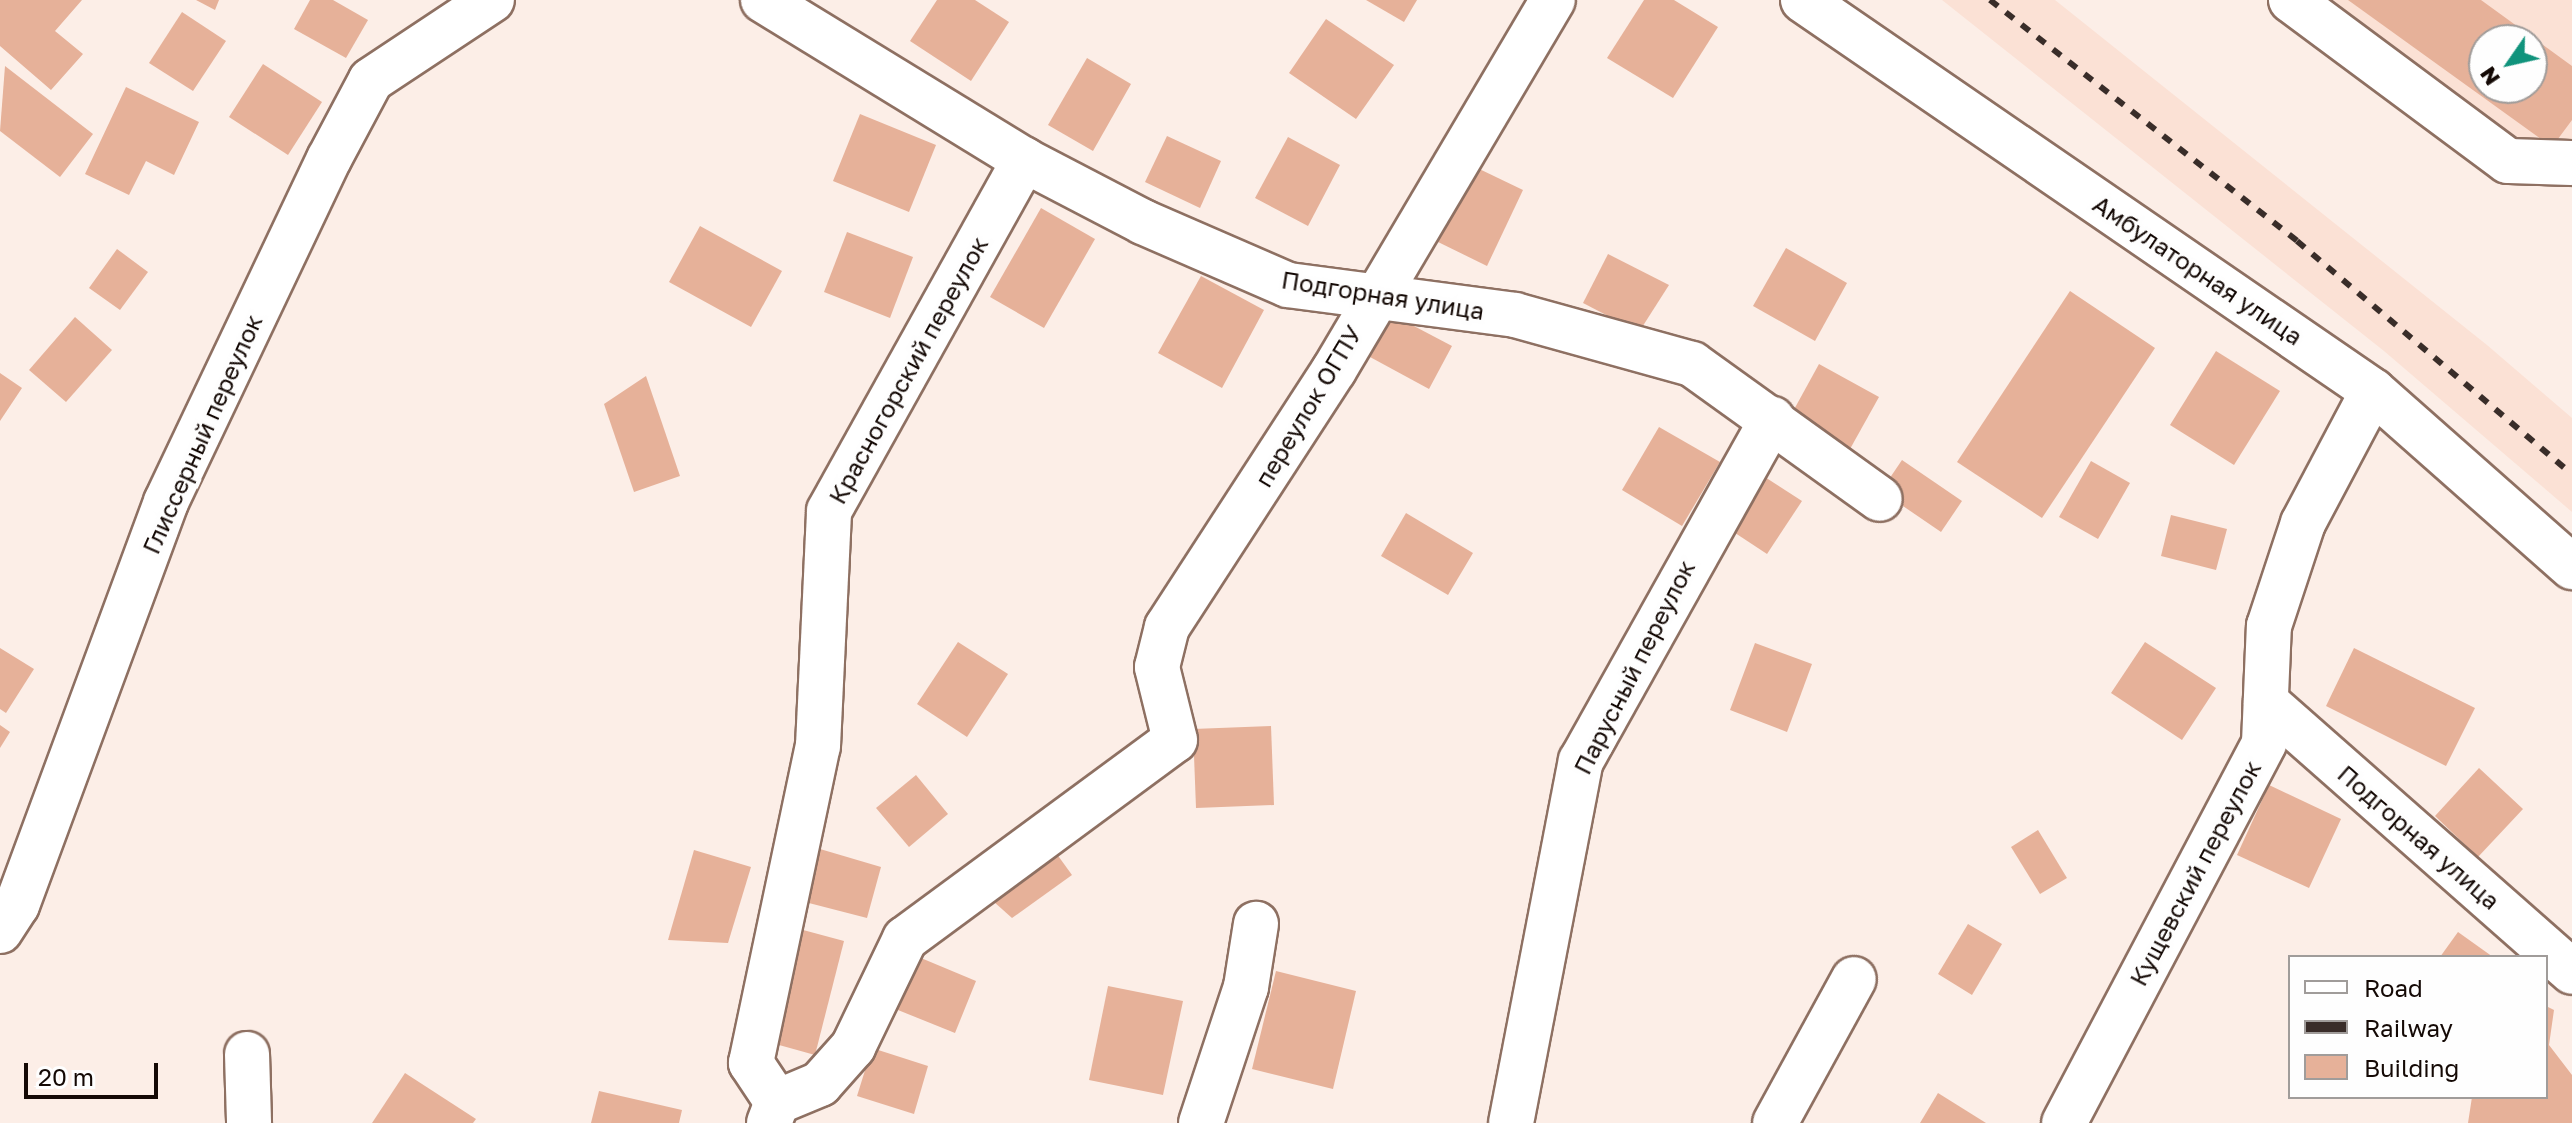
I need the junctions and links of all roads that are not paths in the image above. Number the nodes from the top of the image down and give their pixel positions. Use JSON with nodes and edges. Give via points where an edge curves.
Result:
{"nodes":[{"id":1,"x":492,"y":0,"type":"edge"},
{"id":2,"x":763,"y":0,"type":"edge"},
{"id":3,"x":1553,"y":0,"type":"edge"},
{"id":4,"x":1803,"y":0,"type":"edge"},
{"id":5,"x":2291,"y":0,"type":"edge"},
{"id":6,"x":1024,"y":160,"type":"junction"},
{"id":7,"x":2572,"y":163,"type":"edge"},
{"id":8,"x":1374,"y":293,"type":"junction"},
{"id":9,"x":2373,"y":391,"type":"junction"},
{"id":10,"x":1772,"y":419,"type":"junction"},
{"id":11,"x":1880,"y":499,"type":"dead end"},
{"id":12,"x":2572,"y":567,"type":"edge"},
{"id":13,"x":2266,"y":702,"type":"junction"},
{"id":14,"x":1175,"y":740,"type":"joint"},
{"id":15,"x":1256,"y":924,"type":"dead end"},
{"id":16,"x":0,"y":931,"type":"edge"},
{"id":17,"x":2572,"y":972,"type":"edge"},
{"id":18,"x":1854,"y":979,"type":"dead end"},
{"id":19,"x":247,"y":1054,"type":"dead end"},
{"id":20,"x":773,"y":1112,"type":"edge"},
{"id":21,"x":249,"y":1123,"type":"edge"},
{"id":22,"x":1201,"y":1123,"type":"edge"},
{"id":23,"x":1511,"y":1123,"type":"edge"},
{"id":24,"x":1775,"y":1123,"type":"edge"},
{"id":25,"x":2064,"y":1123,"type":"edge"}],
"edges":[{"from":1,"to":16,"type":"street","name":"Глиссерный переулок","via":[[371,80],[329,159],[166,502],[17,905]]},
{"from":2,"to":6,"type":"street","name":"Подгорная улица"},
{"from":3,"to":8,"type":"street","name":"переулок ОГПУ"},
{"from":4,"to":9,"type":"street","name":"Амбулаторная улица"},
{"from":5,"to":7,"type":"street","via":[[2508,161]]},
{"from":6,"to":8,"type":"street","name":"Подгорная улица","via":[[1288,285]]},
{"from":6,"to":20,"type":"street","name":"Красногорский переулок","via":[[829,511],[818,746],[751,1063]]},
{"from":8,"to":10,"type":"street","name":"Подгорная улица","via":[[1515,315],[1692,364]]},
{"from":8,"to":14,"type":"street","name":"переулок ОГПУ","via":[[1334,370],[1167,627],[1157,667]]},
{"from":9,"to":12,"type":"street","name":"Амбулаторная улица"},
{"from":9,"to":13,"type":"street","name":"Кущевский переулок","via":[[2303,523],[2269,626]]},
{"from":10,"to":11,"type":"street","name":"Подгорная улица"},
{"from":10,"to":23,"type":"street","name":"Парусный переулок","via":[[1581,761]]},
{"from":13,"to":17,"type":"street","name":"Подгорная улица"},
{"from":13,"to":25,"type":"street","name":"Кущевский переулок","via":[[2264,743]]},
{"from":14,"to":20,"type":"street","name":"Красногорский переулок","via":[[905,939],[853,1047],[820,1084]]},
{"from":15,"to":22,"type":"street","via":[[1246,987]]},
{"from":18,"to":24,"type":"street"},
{"from":19,"to":21,"type":"street"}]}
